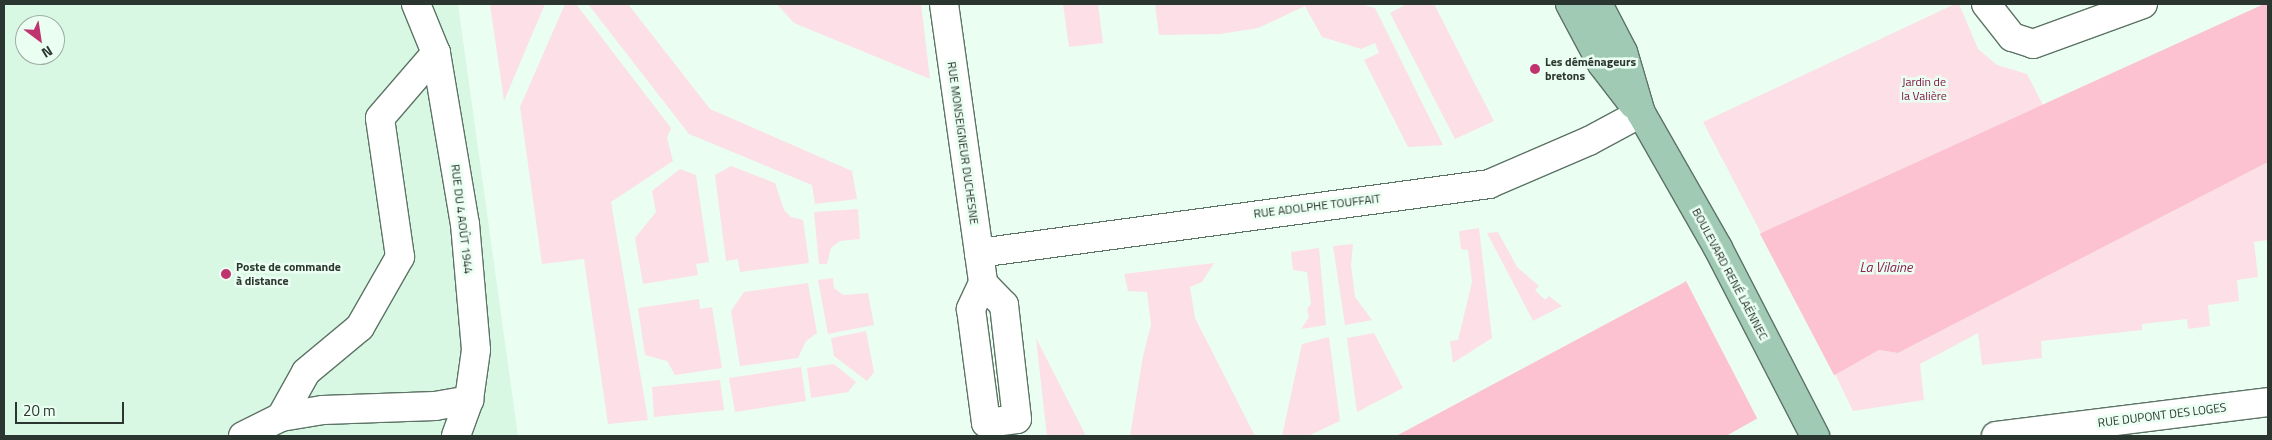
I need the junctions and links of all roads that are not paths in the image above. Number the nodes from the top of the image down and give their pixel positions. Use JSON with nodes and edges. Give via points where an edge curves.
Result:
{"nodes":[{"id":1,"x":416,"y":4,"type":"edge"},
{"id":2,"x":944,"y":4,"type":"edge"},
{"id":3,"x":1570,"y":4,"type":"edge"},
{"id":4,"x":1598,"y":4,"type":"edge"},
{"id":5,"x":1986,"y":4,"type":"edge"},
{"id":6,"x":2143,"y":4,"type":"edge"},
{"id":7,"x":436,"y":52,"type":"junction"},
{"id":8,"x":1641,"y":113,"type":"junction"},
{"id":9,"x":979,"y":253,"type":"junction"},
{"id":10,"x":982,"y":283,"type":"dead end"},
{"id":11,"x":469,"y":400,"type":"junction"},
{"id":12,"x":2268,"y":402,"type":"edge"},
{"id":13,"x":281,"y":417,"type":"junction"},
{"id":14,"x":243,"y":436,"type":"edge"},
{"id":15,"x":456,"y":436,"type":"edge"},
{"id":16,"x":1815,"y":436,"type":"edge"},
{"id":17,"x":1996,"y":436,"type":"edge"}],
"edges":[{"from":1,"to":7,"type":"street","name":"RUE DU 4 AOÛT 1944"},
{"from":2,"to":9,"type":"street","name":"RUE MONSEIGNEUR DUCHESNE"},
{"from":3,"to":8,"type":"main road","name":"BOULEVARD RENÉ LAËNNEC","via":[[1602,64]]},
{"from":4,"to":8,"type":"main road","name":"BOULEVARD RENÉ LAËNNEC","via":[[1623,52]]},
{"from":5,"to":6,"type":"street","via":[[2012,37],[2033,44]]},
{"from":7,"to":11,"type":"street","name":"RUE DU 4 AOÛT 1944","via":[[465,224],[476,350]]},
{"from":7,"to":13,"type":"street","via":[[380,118],[400,257],[360,327],[306,372]]},
{"from":8,"to":9,"type":"street","name":"RUE ADOLPHE TOUFFAIT","via":[[1589,141],[1489,184]]},
{"from":8,"to":16,"type":"main road","name":"BOULEVARD RENÉ LAËNNEC","via":[[1718,248]]},
{"from":9,"to":10,"type":"street","name":"RUE MONSEIGNEUR DUCHESNE"},
{"from":11,"to":13,"type":"street","via":[[435,406],[323,410]]},
{"from":11,"to":15,"type":"street","name":"RUE DU 4 AOÛT 1944"},
{"from":12,"to":17,"type":"street","name":"RUE DUPONT DES LOGES"},
{"from":13,"to":14,"type":"street"}]}
